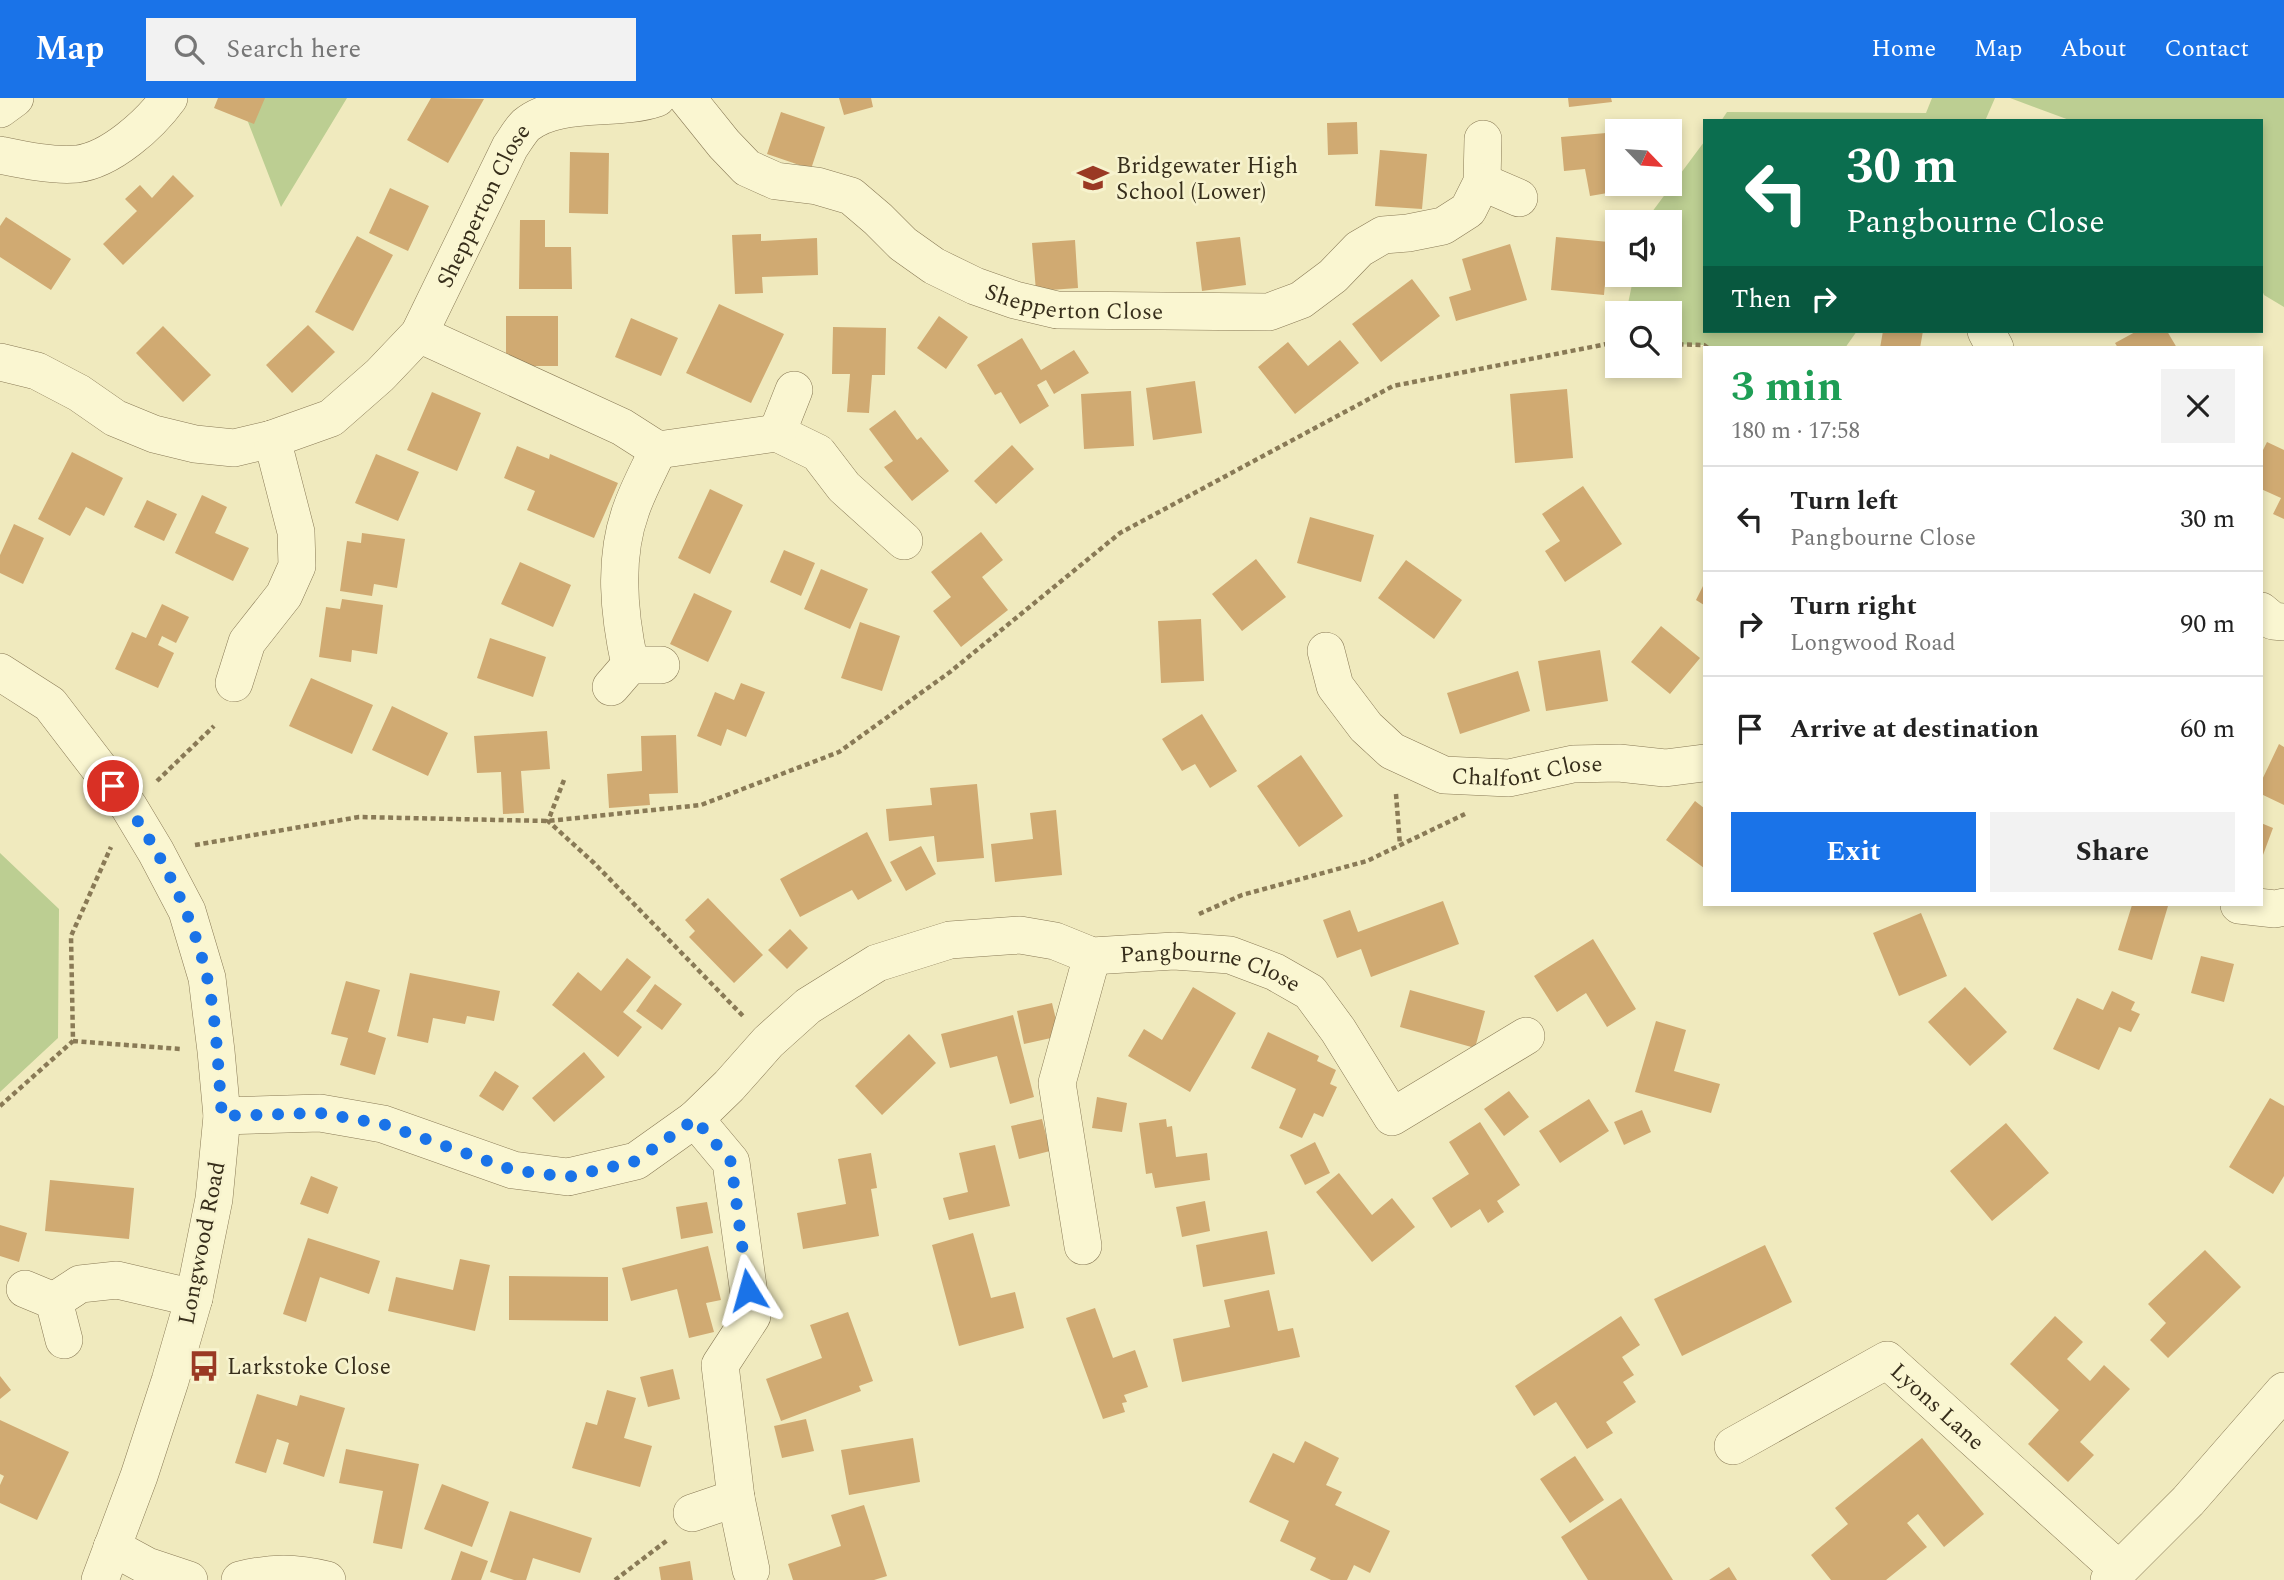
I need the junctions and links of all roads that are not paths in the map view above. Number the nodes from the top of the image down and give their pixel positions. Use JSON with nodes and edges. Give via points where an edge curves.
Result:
{"nodes":[{"id":1,"x":15,"y":98,"type":"edge"},
{"id":2,"x":169,"y":98,"type":"edge"},
{"id":3,"x":657,"y":98,"type":"edge"},
{"id":4,"x":687,"y":98,"type":"edge"},
{"id":5,"x":0,"y":109,"type":"edge"},
{"id":6,"x":1483,"y":139,"type":"dead end"},
{"id":7,"x":0,"y":155,"type":"edge"},
{"id":8,"x":1482,"y":182,"type":"junction"},
{"id":9,"x":1519,"y":198,"type":"dead end"},
{"id":10,"x":419,"y":334,"type":"junction"},
{"id":11,"x":0,"y":362,"type":"edge"},
{"id":12,"x":794,"y":390,"type":"dead end"},
{"id":13,"x":777,"y":433,"type":"junction"},
{"id":14,"x":272,"y":439,"type":"junction"},
{"id":15,"x":658,"y":450,"type":"junction"},
{"id":16,"x":904,"y":541,"type":"dead end"},
{"id":17,"x":1326,"y":652,"type":"dead end"},
{"id":18,"x":0,"y":672,"type":"edge"},
{"id":19,"x":634,"y":672,"type":"dead end"},
{"id":20,"x":234,"y":683,"type":"dead end"},
{"id":21,"x":1703,"y":763,"type":"edge"},
{"id":22,"x":2248,"y":906,"type":"edge"},
{"id":23,"x":2284,"y":907,"type":"edge"},
{"id":24,"x":1092,"y":956,"type":"junction"},
{"id":25,"x":1526,"y":1036,"type":"dead end"},
{"id":26,"x":222,"y":1116,"type":"junction"},
{"id":27,"x":695,"y":1119,"type":"junction"},
{"id":28,"x":1083,"y":1246,"type":"dead end"},
{"id":29,"x":194,"y":1298,"type":"junction"},
{"id":30,"x":64,"y":1340,"type":"dead end"},
{"id":31,"x":2284,"y":1391,"type":"edge"},
{"id":32,"x":1733,"y":1446,"type":"dead end"},
{"id":33,"x":736,"y":1498,"type":"junction"},
{"id":34,"x":692,"y":1513,"type":"road end"},
{"id":35,"x":106,"y":1564,"type":"edge"},
{"id":36,"x":751,"y":1570,"type":"dead end"},
{"id":37,"x":2114,"y":1575,"type":"edge"},
{"id":38,"x":189,"y":1580,"type":"edge"},
{"id":39,"x":240,"y":1580,"type":"edge"},
{"id":40,"x":327,"y":1580,"type":"edge"}],
"edges":[{"from":1,"to":5,"type":"street"},
{"from":2,"to":7,"type":"street","via":[[136,133],[109,152],[78,164]]},
{"from":3,"to":10,"type":"street","name":"Shepperton Close","via":[[639,104],[548,112],[526,126],[510,147]]},
{"from":4,"to":8,"type":"street","name":"Shepperton Close","via":[[747,168],[776,181],[851,196],[903,244],[934,265],[975,286],[1056,310],[1269,312],[1301,299],[1359,249],[1383,235],[1443,226],[1468,210]]},
{"from":6,"to":8,"type":"street","name":"Shepperton Close"},
{"from":8,"to":9,"type":"street"},
{"from":10,"to":14,"type":"street","name":"Shepperton Close","via":[[331,418]]},
{"from":10,"to":15,"type":"street","via":[[622,427]]},
{"from":11,"to":14,"type":"street","name":"Shepperton Close","via":[[37,370],[115,418],[154,434],[234,447]]},
{"from":12,"to":13,"type":"street"},
{"from":13,"to":15,"type":"street"},
{"from":13,"to":16,"type":"street","via":[[818,453],[844,487]]},
{"from":14,"to":20,"type":"street","via":[[296,532],[297,566],[284,595],[247,642]]},
{"from":15,"to":19,"type":"street","via":[[631,511],[620,555],[621,621]]},
{"from":17,"to":21,"type":"street","name":"Chalfont Close","via":[[1335,686],[1366,727],[1392,751],[1444,775],[1509,778],[1573,764],[1665,768]]},
{"from":18,"to":26,"type":"street","name":"Longwood Road","via":[[50,704],[129,807],[187,911],[204,967]]},
{"from":22,"to":23,"type":"street"},
{"from":24,"to":25,"type":"street","name":"Pangbourne Close","via":[[1174,951],[1230,955],[1275,972],[1310,992],[1392,1117]]},
{"from":24,"to":27,"type":"street","name":"Pangbourne Close","via":[[1055,940],[1020,934],[950,940],[877,963],[808,1006]]},
{"from":24,"to":28,"type":"street","name":"Pangbourne Close","via":[[1057,1083]]},
{"from":26,"to":27,"type":"street","name":"Pangbourne Close","via":[[320,1113],[383,1124],[513,1170],[568,1177],[636,1161]]},
{"from":26,"to":29,"type":"street","name":"Longwood Road","via":[[214,1199]]},
{"from":27,"to":33,"type":"street","via":[[731,1162],[752,1316],[720,1364]]},
{"from":29,"to":30,"type":"street","via":[[117,1280],[40,1295]]},
{"from":29,"to":35,"type":"street","name":"Longwood Road","via":[[143,1464]]},
{"from":31,"to":37,"type":"street","name":"Lyons Lane","via":[[2188,1501]]},
{"from":32,"to":37,"type":"street","name":"Lyons Lane","via":[[1887,1360]]},
{"from":33,"to":34,"type":"street"},
{"from":33,"to":36,"type":"street"},
{"from":35,"to":38,"type":"street","via":[[148,1566]]},
{"from":39,"to":40,"type":"street","via":[[294,1573]]}]}
